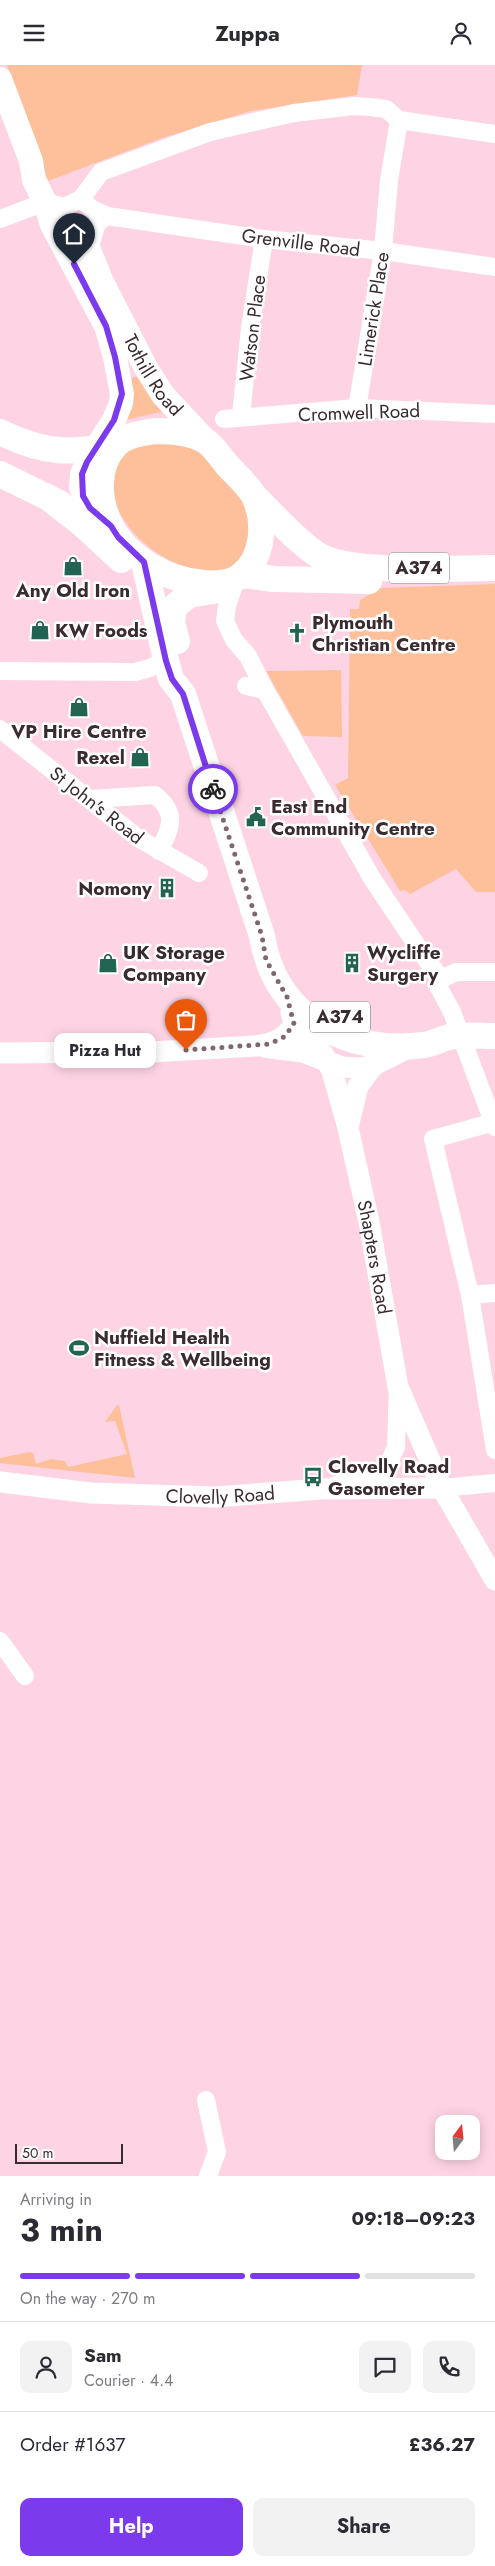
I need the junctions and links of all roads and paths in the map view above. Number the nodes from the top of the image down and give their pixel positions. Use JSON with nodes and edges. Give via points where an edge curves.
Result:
{"nodes":[{"id":1,"x":0,"y":79,"type":"edge"},
{"id":2,"x":399,"y":120,"type":"junction"},
{"id":3,"x":495,"y":134,"type":"edge"},
{"id":4,"x":81,"y":199,"type":"junction"},
{"id":5,"x":45,"y":202,"type":"junction"},
{"id":6,"x":107,"y":215,"type":"junction"},
{"id":7,"x":0,"y":219,"type":"edge"},
{"id":8,"x":264,"y":239,"type":"junction"},
{"id":9,"x":89,"y":250,"type":"junction"},
{"id":10,"x":382,"y":251,"type":"junction"},
{"id":11,"x":495,"y":267,"type":"edge"},
{"id":12,"x":357,"y":408,"type":"junction"},
{"id":13,"x":495,"y":413,"type":"edge"},
{"id":14,"x":232,"y":418,"type":"joint"},
{"id":15,"x":0,"y":432,"type":"edge"},
{"id":16,"x":207,"y":442,"type":"junction"},
{"id":17,"x":106,"y":447,"type":"junction"},
{"id":18,"x":0,"y":474,"type":"edge"},
{"id":19,"x":253,"y":495,"type":"junction"},
{"id":20,"x":46,"y":496,"type":"junction"},
{"id":21,"x":114,"y":531,"type":"junction"},
{"id":22,"x":144,"y":562,"type":"junction"},
{"id":23,"x":495,"y":568,"type":"edge"},
{"id":24,"x":236,"y":579,"type":"junction"},
{"id":25,"x":495,"y":583,"type":"edge"},
{"id":26,"x":157,"y":630,"type":"junction"},
{"id":27,"x":166,"y":661,"type":"junction"},
{"id":28,"x":0,"y":671,"type":"edge"},
{"id":29,"x":246,"y":686,"type":"dead end"},
{"id":30,"x":265,"y":690,"type":"junction"},
{"id":31,"x":183,"y":694,"type":"junction"},
{"id":32,"x":0,"y":729,"type":"edge"},
{"id":33,"x":90,"y":799,"type":"junction"},
{"id":34,"x":159,"y":851,"type":"junction"},
{"id":35,"x":199,"y":873,"type":"dead end"},
{"id":36,"x":262,"y":936,"type":"junction"},
{"id":37,"x":495,"y":972,"type":"edge"},
{"id":38,"x":442,"y":979,"type":"junction"},
{"id":39,"x":287,"y":997,"type":"junction"},
{"id":40,"x":294,"y":1024,"type":"junction"},
{"id":41,"x":451,"y":1024,"type":"junction"},
{"id":42,"x":495,"y":1036,"type":"edge"},
{"id":43,"x":414,"y":1045,"type":"junction"},
{"id":44,"x":256,"y":1046,"type":"junction"},
{"id":45,"x":0,"y":1053,"type":"edge"},
{"id":46,"x":327,"y":1062,"type":"junction"},
{"id":47,"x":374,"y":1065,"type":"junction"},
{"id":48,"x":494,"y":1124,"type":"edge"},
{"id":49,"x":348,"y":1129,"type":"junction"},
{"id":50,"x":495,"y":1293,"type":"edge"},
{"id":51,"x":470,"y":1295,"type":"junction"},
{"id":52,"x":398,"y":1387,"type":"junction"},
{"id":53,"x":495,"y":1450,"type":"edge"},
{"id":54,"x":0,"y":1482,"type":"edge"},
{"id":55,"x":495,"y":1483,"type":"edge"},
{"id":56,"x":442,"y":1488,"type":"junction"},
{"id":57,"x":321,"y":1489,"type":"junction"},
{"id":58,"x":495,"y":1580,"type":"edge"},
{"id":59,"x":0,"y":1641,"type":"edge"},
{"id":60,"x":25,"y":1676,"type":"dead end"},
{"id":61,"x":206,"y":2100,"type":"dead end"},
{"id":62,"x":208,"y":2176,"type":"edge"}],
"edges":[{"from":1,"to":5,"type":"main road","name":"Tothill Road"},
{"from":2,"to":3,"type":"street"},
{"from":2,"to":4,"type":"street","via":[[386,109],[354,106],[294,113],[210,132],[101,172]]},
{"from":2,"to":10,"type":"street","name":"Limerick Place"},
{"from":4,"to":5,"type":"street","via":[[64,207]]},
{"from":4,"to":6,"type":"street","name":"Grenville Road","via":[[92,209]]},
{"from":5,"to":7,"type":"street"},
{"from":5,"to":9,"type":"main road","name":"Tothill Road"},
{"from":5,"to":17,"type":"main road","name":"Tothill Road","via":[[52,225],[106,326],[115,357],[122,394]]},
{"from":6,"to":8,"type":"street","name":"Grenville Road"},
{"from":6,"to":9,"type":"street","via":[[98,223]]},
{"from":8,"to":10,"type":"street","name":"Grenville Road"},
{"from":8,"to":14,"type":"street","name":"Watson Place"},
{"from":9,"to":16,"type":"main road","name":"Tothill Road","via":[[146,368],[163,395]]},
{"from":10,"to":11,"type":"street","name":"Grenville Road"},
{"from":10,"to":12,"type":"street","name":"Limerick Place"},
{"from":12,"to":13,"type":"street","name":"Cromwell Road"},
{"from":12,"to":14,"type":"street","name":"Cromwell Road"},
{"from":15,"to":17,"type":"main road","via":[[32,446],[58,452]]},
{"from":16,"to":17,"type":"main road","via":[[170,431],[156,431],[133,435]]},
{"from":16,"to":19,"type":"main road"},
{"from":17,"to":21,"type":"main road","via":[[108,455],[101,494]]},
{"from":18,"to":20,"type":"main road"},
{"from":19,"to":23,"type":"main road","number":"A374","via":[[306,546],[328,560],[360,567]]},
{"from":19,"to":24,"type":"main road","via":[[259,511],[261,538],[258,552]]},
{"from":20,"to":21,"type":"main road"},
{"from":20,"to":26,"type":"main road","via":[[104,543],[134,573],[152,625]]},
{"from":21,"to":22,"type":"main road"},
{"from":22,"to":24,"type":"main road","via":[[161,572],[192,582]]},
{"from":22,"to":26,"type":"main road","via":[[157,613]]},
{"from":24,"to":25,"type":"main road","number":"A374"},
{"from":24,"to":30,"type":"street","via":[[227,606],[226,621]]},
{"from":24,"to":31,"type":"main road","via":[[219,589],[189,595],[174,607],[172,623],[186,672]]},
{"from":26,"to":27,"type":"main road"},
{"from":27,"to":28,"type":"street","via":[[135,672]]},
{"from":27,"to":31,"type":"main road","via":[[172,679]]},
{"from":29,"to":30,"type":"street"},
{"from":30,"to":38,"type":"street","via":[[373,880]]},
{"from":31,"to":36,"type":"main road"},
{"from":32,"to":33,"type":"street","name":"St John's Road"},
{"from":33,"to":34,"type":"street","name":"St John's Road"},
{"from":33,"to":34,"type":"street","via":[[154,795],[159,798],[171,813],[170,827]]},
{"from":34,"to":35,"type":"street","name":"St John's Road"},
{"from":36,"to":39,"type":"main road","number":"A374","via":[[266,960]]},
{"from":36,"to":41,"type":"main road","number":"A374","via":[[281,954],[296,982],[307,994],[337,1015],[375,1028],[428,1029]]},
{"from":37,"to":38,"type":"street","via":[[456,972]]},
{"from":38,"to":41,"type":"street","via":[[438,986]]},
{"from":39,"to":40,"type":"street"},
{"from":39,"to":43,"type":"main road","number":"A374","via":[[312,1020],[344,1037],[370,1043]]},
{"from":40,"to":44,"type":"street","via":[[278,1041]]},
{"from":40,"to":46,"type":"street","name":"Shapters Road"},
{"from":41,"to":42,"type":"main road","number":"A374"},
{"from":41,"to":43,"type":"main road","number":"A374","via":[[425,1045]]},
{"from":41,"to":48,"type":"street","via":[[477,1076]]},
{"from":43,"to":47,"type":"street"},
{"from":44,"to":45,"type":"street","via":[[151,1052]]},
{"from":44,"to":46,"type":"street","via":[[302,1051]]},
{"from":46,"to":47,"type":"street","via":[[350,1068]]},
{"from":46,"to":49,"type":"street","name":"Shapters Road"},
{"from":47,"to":49,"type":"street","name":"Shapters Road","via":[[358,1086]]},
{"from":48,"to":51,"type":"street","via":[[433,1139]]},
{"from":49,"to":52,"type":"street","name":"Shapters Road","via":[[369,1223]]},
{"from":50,"to":51,"type":"street"},
{"from":51,"to":53,"type":"street"},
{"from":52,"to":56,"type":"street","name":"Shapters Road"},
{"from":52,"to":57,"type":"street","name":"Shapters Road","via":[[396,1447],[389,1463],[378,1475]]},
{"from":54,"to":57,"type":"street","name":"Clovelly Road","via":[[91,1493],[215,1497]]},
{"from":55,"to":56,"type":"street"},
{"from":56,"to":57,"type":"street","name":"Clovelly Road"},
{"from":56,"to":58,"type":"street","name":"Shapters Road"},
{"from":59,"to":60,"type":"street"},
{"from":61,"to":62,"type":"street","via":[[217,2152]]}]}
